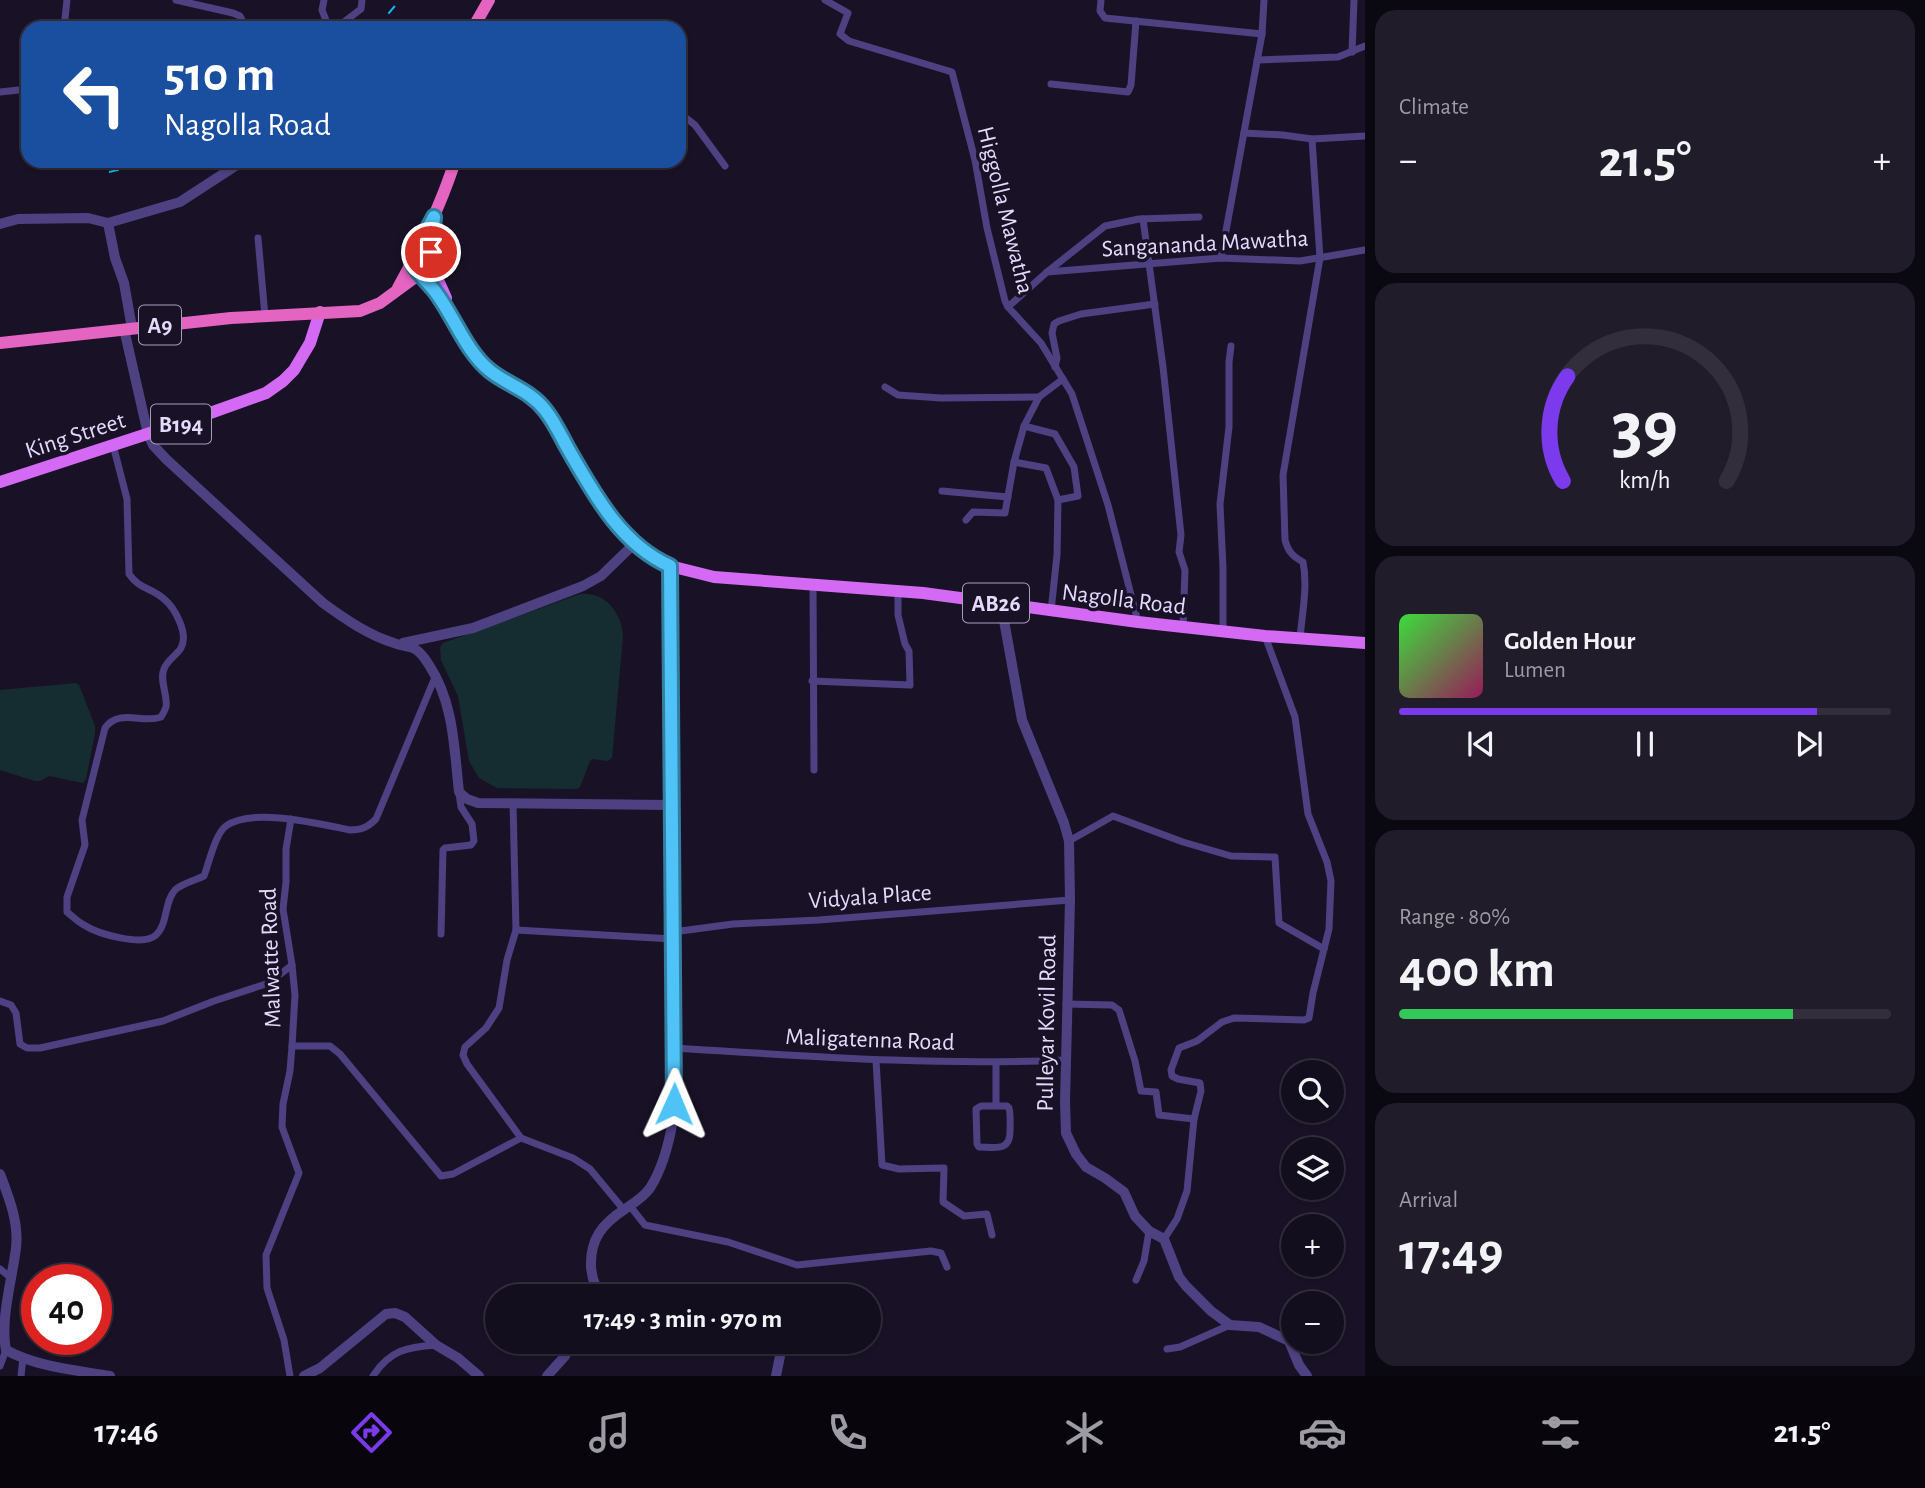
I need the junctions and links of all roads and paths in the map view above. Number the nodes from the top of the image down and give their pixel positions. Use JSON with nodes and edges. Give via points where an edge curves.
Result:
{"nodes":[{"id":1,"x":67,"y":0,"type":"edge"},
{"id":2,"x":176,"y":0,"type":"edge"},
{"id":3,"x":324,"y":0,"type":"edge"},
{"id":4,"x":362,"y":0,"type":"edge"},
{"id":5,"x":489,"y":0,"type":"edge"},
{"id":6,"x":825,"y":0,"type":"edge"},
{"id":7,"x":1101,"y":0,"type":"edge"},
{"id":8,"x":1264,"y":0,"type":"edge"},
{"id":9,"x":1354,"y":0,"type":"edge"},
{"id":10,"x":65,"y":21,"type":"edge"},
{"id":11,"x":242,"y":21,"type":"edge"},
{"id":12,"x":326,"y":21,"type":"edge"},
{"id":13,"x":345,"y":21,"type":"edge"},
{"id":14,"x":477,"y":21,"type":"edge"},
{"id":15,"x":1136,"y":21,"type":"junction"},
{"id":16,"x":1262,"y":34,"type":"junction"},
{"id":17,"x":1365,"y":46,"type":"edge"},
{"id":18,"x":1352,"y":52,"type":"junction"},
{"id":19,"x":1257,"y":60,"type":"junction"},
{"id":20,"x":1051,"y":84,"type":"dead end"},
{"id":21,"x":21,"y":90,"type":"edge"},
{"id":22,"x":0,"y":92,"type":"edge"},
{"id":23,"x":686,"y":118,"type":"edge"},
{"id":24,"x":1244,"y":133,"type":"junction"},
{"id":25,"x":1365,"y":136,"type":"edge"},
{"id":26,"x":1312,"y":139,"type":"junction"},
{"id":27,"x":725,"y":166,"type":"dead end"},
{"id":28,"x":232,"y":168,"type":"edge"},
{"id":29,"x":452,"y":168,"type":"edge"},
{"id":30,"x":1199,"y":217,"type":"dead end"},
{"id":31,"x":1143,"y":219,"type":"junction"},
{"id":32,"x":108,"y":223,"type":"junction"},
{"id":33,"x":0,"y":224,"type":"edge"},
{"id":34,"x":258,"y":237,"type":"dead end"},
{"id":35,"x":1365,"y":250,"type":"edge"},
{"id":36,"x":1221,"y":258,"type":"junction"},
{"id":37,"x":1320,"y":258,"type":"junction"},
{"id":38,"x":1150,"y":263,"type":"junction"},
{"id":39,"x":420,"y":265,"type":"junction"},
{"id":40,"x":1047,"y":272,"type":"junction"},
{"id":41,"x":1155,"y":304,"type":"junction"},
{"id":42,"x":1008,"y":307,"type":"junction"},
{"id":43,"x":320,"y":312,"type":"junction"},
{"id":44,"x":265,"y":316,"type":"junction"},
{"id":45,"x":128,"y":329,"type":"junction"},
{"id":46,"x":0,"y":343,"type":"edge"},
{"id":47,"x":1231,"y":346,"type":"dead end"},
{"id":48,"x":1055,"y":368,"type":"junction"},
{"id":49,"x":1063,"y":379,"type":"junction"},
{"id":50,"x":885,"y":387,"type":"dead end"},
{"id":51,"x":1039,"y":397,"type":"junction"},
{"id":52,"x":1024,"y":426,"type":"junction"},
{"id":53,"x":148,"y":434,"type":"junction"},
{"id":54,"x":113,"y":445,"type":"junction"},
{"id":55,"x":1014,"y":462,"type":"junction"},
{"id":56,"x":0,"y":482,"type":"edge"},
{"id":57,"x":942,"y":491,"type":"dead end"},
{"id":58,"x":1008,"y":497,"type":"junction"},
{"id":59,"x":1058,"y":500,"type":"junction"},
{"id":60,"x":966,"y":520,"type":"dead end"},
{"id":61,"x":634,"y":544,"type":"junction"},
{"id":62,"x":670,"y":566,"type":"junction"},
{"id":63,"x":813,"y":584,"type":"junction"},
{"id":64,"x":898,"y":592,"type":"junction"},
{"id":65,"x":1001,"y":604,"type":"junction"},
{"id":66,"x":1051,"y":611,"type":"junction"},
{"id":67,"x":1138,"y":622,"type":"junction"},
{"id":68,"x":1183,"y":627,"type":"junction"},
{"id":69,"x":1223,"y":632,"type":"junction"},
{"id":70,"x":1265,"y":636,"type":"junction"},
{"id":71,"x":1300,"y":638,"type":"junction"},
{"id":72,"x":1365,"y":643,"type":"edge"},
{"id":73,"x":399,"y":644,"type":"junction"},
{"id":74,"x":436,"y":675,"type":"junction"},
{"id":75,"x":812,"y":681,"type":"junction"},
{"id":76,"x":814,"y":770,"type":"dead end"},
{"id":77,"x":459,"y":792,"type":"junction"},
{"id":78,"x":513,"y":803,"type":"junction"},
{"id":79,"x":670,"y":805,"type":"junction"},
{"id":80,"x":291,"y":819,"type":"junction"},
{"id":81,"x":1069,"y":841,"type":"junction"},
{"id":82,"x":1070,"y":900,"type":"junction"},
{"id":83,"x":516,"y":930,"type":"junction"},
{"id":84,"x":441,"y":934,"type":"dead end"},
{"id":85,"x":673,"y":935,"type":"junction"},
{"id":86,"x":1324,"y":948,"type":"junction"},
{"id":87,"x":292,"y":965,"type":"junction"},
{"id":88,"x":0,"y":1001,"type":"edge"},
{"id":89,"x":1066,"y":1004,"type":"junction"},
{"id":90,"x":292,"y":1046,"type":"junction"},
{"id":91,"x":674,"y":1048,"type":"junction"},
{"id":92,"x":876,"y":1060,"type":"junction"},
{"id":93,"x":1065,"y":1060,"type":"junction"},
{"id":94,"x":996,"y":1063,"type":"junction"},
{"id":95,"x":996,"y":1105,"type":"junction"},
{"id":96,"x":1194,"y":1119,"type":"junction"},
{"id":97,"x":521,"y":1138,"type":"junction"},
{"id":98,"x":0,"y":1174,"type":"edge"},
{"id":99,"x":627,"y":1208,"type":"junction"},
{"id":100,"x":1149,"y":1231,"type":"junction"},
{"id":101,"x":992,"y":1235,"type":"dead end"},
{"id":102,"x":1164,"y":1239,"type":"junction"},
{"id":103,"x":947,"y":1267,"type":"dead end"},
{"id":104,"x":0,"y":1269,"type":"edge"},
{"id":105,"x":10,"y":1277,"type":"junction"},
{"id":106,"x":1136,"y":1280,"type":"dead end"},
{"id":107,"x":595,"y":1284,"type":"edge"},
{"id":108,"x":3,"y":1294,"type":"edge"},
{"id":109,"x":1230,"y":1325,"type":"junction"},
{"id":110,"x":436,"y":1345,"type":"junction"},
{"id":111,"x":1167,"y":1349,"type":"dead end"},
{"id":112,"x":6,"y":1350,"type":"junction"},
{"id":113,"x":566,"y":1354,"type":"edge"},
{"id":114,"x":780,"y":1354,"type":"edge"},
{"id":115,"x":23,"y":1358,"type":"junction"},
{"id":116,"x":0,"y":1366,"type":"edge"},
{"id":117,"x":21,"y":1376,"type":"edge"},
{"id":118,"x":110,"y":1376,"type":"edge"},
{"id":119,"x":290,"y":1376,"type":"edge"},
{"id":120,"x":304,"y":1376,"type":"edge"},
{"id":121,"x":373,"y":1376,"type":"edge"},
{"id":122,"x":479,"y":1376,"type":"edge"},
{"id":123,"x":547,"y":1376,"type":"edge"},
{"id":124,"x":776,"y":1376,"type":"edge"},
{"id":125,"x":1307,"y":1376,"type":"edge"}],
"edges":[{"from":1,"to":10,"type":"street"},
{"from":2,"to":11,"type":"street","via":[[233,13]]},
{"from":3,"to":12,"type":"street"},
{"from":4,"to":13,"type":"street","via":[[361,9]]},
{"from":5,"to":14,"type":"highway"},
{"from":6,"to":42,"type":"street","name":"Higgolla Mawatha","via":[[848,13],[840,34],[849,41],[952,72]]},
{"from":7,"to":15,"type":"street","via":[[1105,18]]},
{"from":8,"to":16,"type":"street"},
{"from":9,"to":18,"type":"street"},
{"from":15,"to":16,"type":"street"},
{"from":15,"to":20,"type":"street","via":[[1128,92]]},
{"from":16,"to":19,"type":"street"},
{"from":17,"to":18,"type":"street"},
{"from":18,"to":19,"type":"street","via":[[1338,57]]},
{"from":19,"to":24,"type":"street"},
{"from":21,"to":22,"type":"street"},
{"from":23,"to":27,"type":"street"},
{"from":24,"to":26,"type":"street"},
{"from":24,"to":36,"type":"street"},
{"from":25,"to":26,"type":"street"},
{"from":26,"to":37,"type":"street"},
{"from":28,"to":32,"type":"street","via":[[180,202]]},
{"from":29,"to":39,"type":"highway","number":"A9","via":[[415,254]]},
{"from":30,"to":31,"type":"street"},
{"from":31,"to":38,"type":"street"},
{"from":31,"to":40,"type":"street","via":[[1105,226]]},
{"from":32,"to":33,"type":"street","via":[[89,218],[18,219]]},
{"from":32,"to":45,"type":"street","via":[[124,283]]},
{"from":34,"to":44,"type":"street"},
{"from":35,"to":37,"type":"street","name":"Sangananda Mawatha"},
{"from":36,"to":37,"type":"street","name":"Sangananda Mawatha"},
{"from":36,"to":38,"type":"street","name":"Sangananda Mawatha"},
{"from":37,"to":71,"type":"street","via":[[1283,475],[1284,540],[1304,566]]},
{"from":38,"to":40,"type":"street","name":"Sangananda Mawatha"},
{"from":38,"to":41,"type":"street"},
{"from":39,"to":43,"type":"highway","number":"A9","via":[[380,303],[367,309]]},
{"from":39,"to":61,"type":"main road","name":"Nagolla Road","via":[[424,280],[486,368],[547,411],[597,496]]},
{"from":40,"to":42,"type":"street"},
{"from":41,"to":48,"type":"street","via":[[1081,314],[1054,324]]},
{"from":41,"to":68,"type":"street","via":[[1181,535],[1179,552],[1185,570]]},
{"from":42,"to":48,"type":"street","name":"Higgolla Mawatha","via":[[1041,343]]},
{"from":43,"to":44,"type":"highway","number":"A9"},
{"from":43,"to":53,"type":"main road","name":"King Street","number":"B194","via":[[304,354],[274,388]]},
{"from":44,"to":45,"type":"highway","number":"A9"},
{"from":45,"to":46,"type":"highway","number":"A9"},
{"from":45,"to":53,"type":"street"},
{"from":47,"to":69,"type":"street","via":[[1229,427],[1220,504]]},
{"from":48,"to":49,"type":"street","name":"Higgolla Mawatha"},
{"from":49,"to":51,"type":"street"},
{"from":49,"to":67,"type":"street","name":"Higgolla Mawatha","via":[[1108,506]]},
{"from":50,"to":51,"type":"street","via":[[898,395],[941,398]]},
{"from":51,"to":52,"type":"street"},
{"from":52,"to":55,"type":"street"},
{"from":52,"to":59,"type":"street","via":[[1055,434],[1074,467],[1078,496]]},
{"from":53,"to":54,"type":"main road","name":"King Street","number":"B194"},
{"from":53,"to":73,"type":"street","via":[[172,466],[323,603],[348,622]]},
{"from":54,"to":56,"type":"main road","name":"King Street","number":"B194"},
{"from":54,"to":80,"type":"street","via":[[127,499],[130,573],[136,583],[168,602],[185,637],[162,672],[166,706],[162,717],[117,719],[105,728],[82,820],[85,845],[66,897],[66,912],[106,934],[129,940],[151,938],[162,927],[176,889],[204,876],[226,826],[248,819]]},
{"from":55,"to":58,"type":"street"},
{"from":55,"to":59,"type":"street","via":[[1046,468]]},
{"from":57,"to":58,"type":"street"},
{"from":58,"to":60,"type":"street","via":[[1006,513],[973,512]]},
{"from":59,"to":66,"type":"street"},
{"from":61,"to":62,"type":"main road","name":"Nagolla Road","number":"AB26"},
{"from":61,"to":73,"type":"street","via":[[601,576],[583,586],[473,628]]},
{"from":62,"to":63,"type":"main road","name":"Nagolla Road","number":"AB26","via":[[714,577]]},
{"from":62,"to":79,"type":"street"},
{"from":63,"to":64,"type":"main road","name":"Nagolla Road","number":"AB26"},
{"from":63,"to":75,"type":"street"},
{"from":64,"to":65,"type":"main road","name":"Nagolla Road","number":"AB26"},
{"from":64,"to":75,"type":"street","via":[[910,685]]},
{"from":65,"to":66,"type":"main road","name":"Nagolla Road","number":"AB26"},
{"from":65,"to":81,"type":"street","name":"Pulleyar Kovil Road","via":[[1022,720]]},
{"from":66,"to":67,"type":"main road","name":"Nagolla Road","number":"AB26"},
{"from":67,"to":68,"type":"main road","name":"Nagolla Road","number":"AB26"},
{"from":68,"to":69,"type":"main road","name":"Nagolla Road","number":"AB26"},
{"from":69,"to":70,"type":"main road","name":"Nagolla Road","number":"AB26"},
{"from":70,"to":71,"type":"main road","name":"Nagolla Road","number":"AB26"},
{"from":70,"to":86,"type":"street","via":[[1294,718],[1308,814],[1331,881]]},
{"from":71,"to":72,"type":"main road","name":"Nagolla Road","number":"AB26"},
{"from":73,"to":74,"type":"street","via":[[421,653]]},
{"from":74,"to":77,"type":"street","via":[[452,723]]},
{"from":74,"to":80,"type":"street","via":[[376,819],[368,827],[350,830]]},
{"from":75,"to":76,"type":"street"},
{"from":77,"to":78,"type":"street","via":[[478,803]]},
{"from":77,"to":84,"type":"street","via":[[474,841],[443,850]]},
{"from":78,"to":79,"type":"street"},
{"from":78,"to":83,"type":"street"},
{"from":79,"to":85,"type":"street"},
{"from":80,"to":87,"type":"street","name":"Malwatte Road","via":[[283,909]]},
{"from":81,"to":82,"type":"street","name":"Pulleyar Kovil Road"},
{"from":81,"to":86,"type":"street","via":[[1113,816],[1231,856],[1275,857],[1279,923]]},
{"from":82,"to":85,"type":"street","name":"Vidyala Place","via":[[733,924]]},
{"from":82,"to":89,"type":"street","name":"Pulleyar Kovil Road"},
{"from":83,"to":85,"type":"street","name":"Vidyala Place"},
{"from":83,"to":97,"type":"street","via":[[499,1008],[463,1055]]},
{"from":85,"to":91,"type":"street"},
{"from":86,"to":96,"type":"street","via":[[1309,1018],[1234,1018],[1179,1048],[1172,1076],[1200,1083]]},
{"from":87,"to":88,"type":"street","via":[[269,983],[163,1021],[40,1048],[20,1044],[16,1013]]},
{"from":87,"to":90,"type":"street","name":"Malwatte Road"},
{"from":89,"to":93,"type":"street","name":"Pulleyar Kovil Road"},
{"from":89,"to":96,"type":"street","via":[[1112,1004],[1119,1010],[1141,1091],[1156,1092],[1159,1115]]},
{"from":90,"to":97,"type":"street","via":[[330,1046],[340,1054],[441,1176]]},
{"from":90,"to":119,"type":"street","name":"Malwatte Road","via":[[282,1127],[299,1172],[266,1255],[267,1288]]},
{"from":91,"to":92,"type":"street","name":"Maligatenna Road"},
{"from":91,"to":99,"type":"street","via":[[674,1121],[667,1150],[651,1187]]},
{"from":92,"to":94,"type":"street","name":"Maligatenna Road"},
{"from":92,"to":101,"type":"street","via":[[882,1165],[944,1168],[943,1202],[964,1216],[987,1214]]},
{"from":93,"to":94,"type":"street","name":"Maligatenna Road"},
{"from":93,"to":100,"type":"street","name":"Pulleyar Kovil Road","via":[[1066,1133],[1071,1144],[1086,1167],[1124,1192],[1135,1216]]},
{"from":94,"to":95,"type":"street"},
{"from":95,"to":95,"type":"street","via":[[1010,1111],[1009,1143],[979,1147],[976,1109]]},
{"from":96,"to":102,"type":"street","via":[[1187,1191]]},
{"from":97,"to":99,"type":"street","via":[[590,1169]]},
{"from":98,"to":105,"type":"street","via":[[16,1233]]},
{"from":99,"to":103,"type":"street","via":[[645,1225],[728,1242],[797,1265],[931,1251],[941,1253]]},
{"from":99,"to":107,"type":"street","via":[[603,1225],[593,1244]]},
{"from":100,"to":102,"type":"street","name":"Pulleyar Kovil Road"},
{"from":100,"to":106,"type":"street"},
{"from":102,"to":109,"type":"street","via":[[1179,1277]]},
{"from":104,"to":105,"type":"street"},
{"from":105,"to":108,"type":"street"},
{"from":108,"to":112,"type":"street","via":[[1,1338]]},
{"from":109,"to":111,"type":"street","via":[[1180,1348]]},
{"from":109,"to":125,"type":"street","via":[[1259,1327],[1289,1341]]},
{"from":110,"to":120,"type":"street","via":[[405,1317],[386,1314]]},
{"from":110,"to":121,"type":"street","via":[[394,1352]]},
{"from":110,"to":122,"type":"street"},
{"from":112,"to":115,"type":"street"},
{"from":112,"to":116,"type":"street"},
{"from":113,"to":123,"type":"street"},
{"from":114,"to":124,"type":"street"},
{"from":115,"to":117,"type":"street"},
{"from":115,"to":118,"type":"street"}]}
